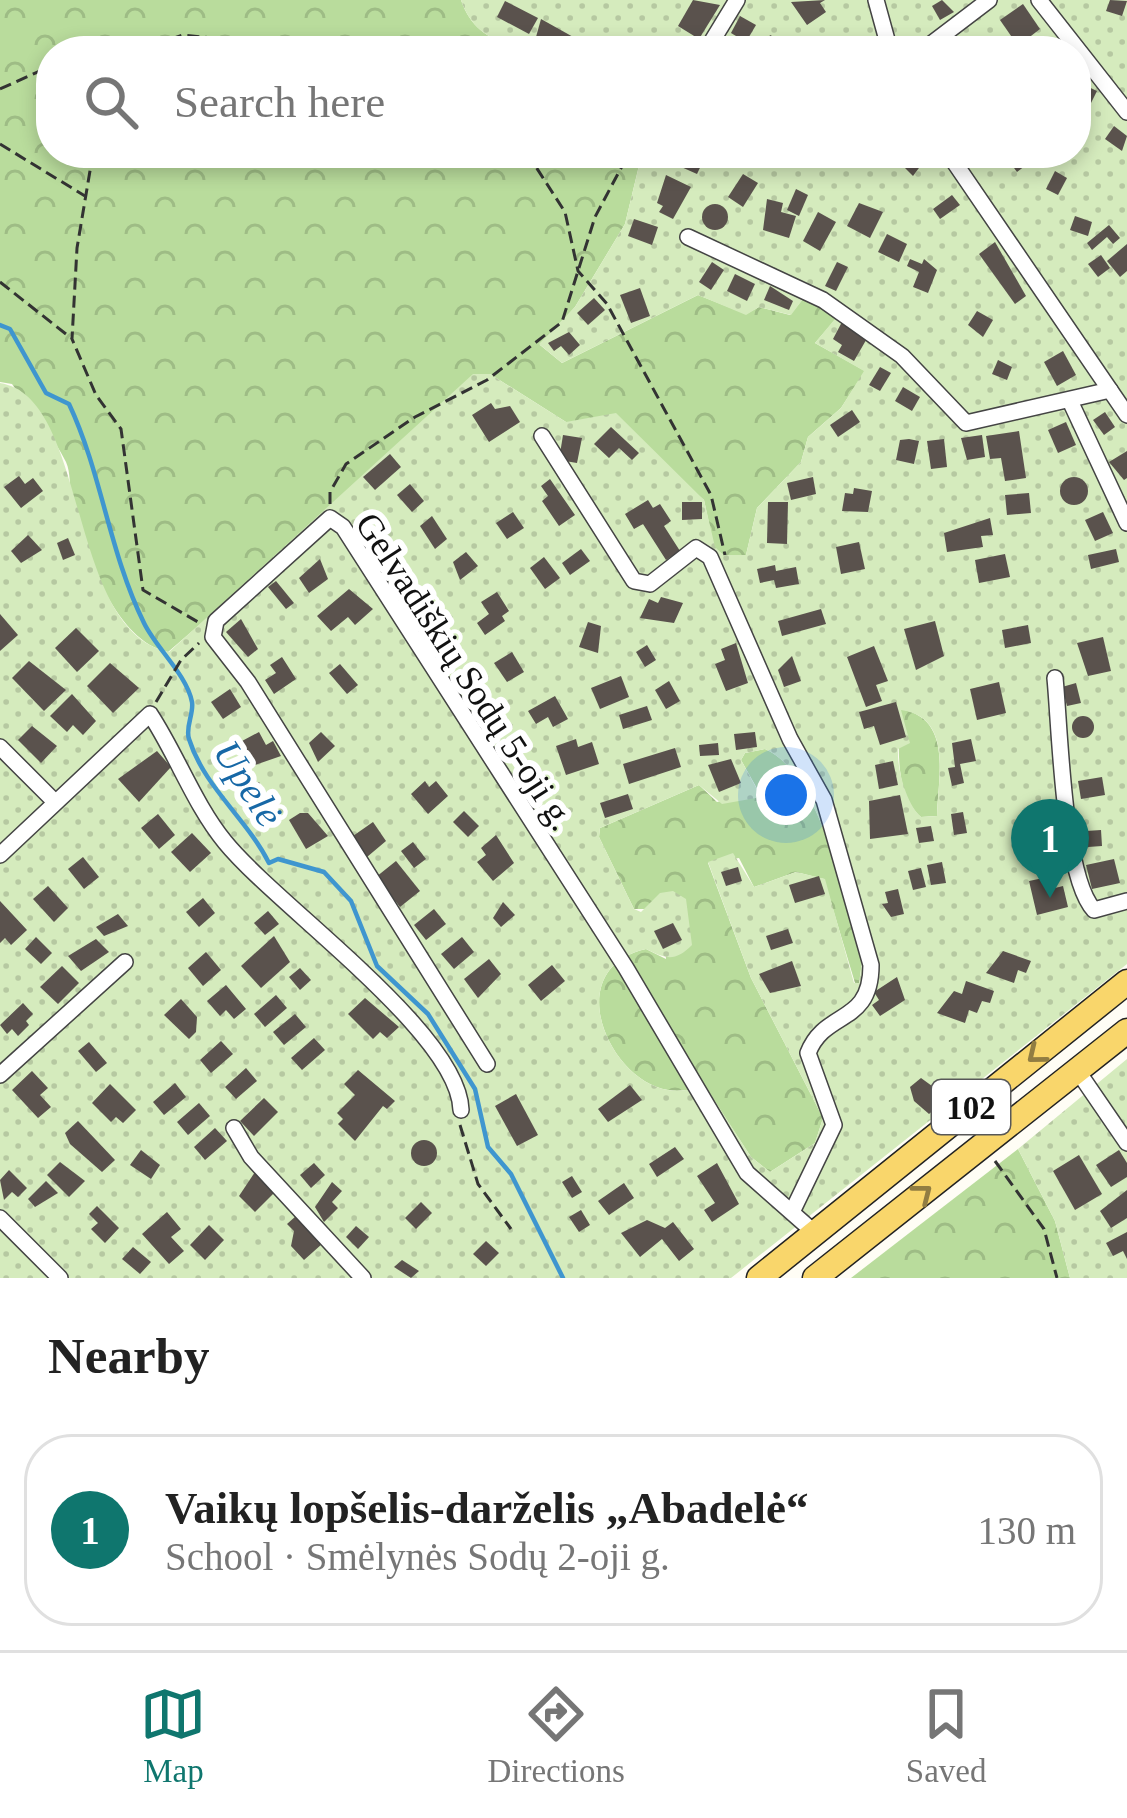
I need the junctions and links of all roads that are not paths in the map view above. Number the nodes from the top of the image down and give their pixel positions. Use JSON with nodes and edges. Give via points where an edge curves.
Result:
{"nodes":[{"id":1,"x":737,"y":0,"type":"edge"},
{"id":2,"x":876,"y":0,"type":"edge"},
{"id":3,"x":989,"y":0,"type":"edge"},
{"id":4,"x":1039,"y":0,"type":"edge"},
{"id":5,"x":715,"y":36,"type":"edge"},
{"id":6,"x":886,"y":36,"type":"edge"},
{"id":7,"x":942,"y":36,"type":"edge"},
{"id":8,"x":1067,"y":36,"type":"edge"},
{"id":9,"x":1091,"y":66,"type":"edge"},
{"id":10,"x":1127,"y":112,"type":"edge"},
{"id":11,"x":958,"y":168,"type":"edge"},
{"id":12,"x":688,"y":237,"type":"dead end"},
{"id":13,"x":1110,"y":390,"type":"junction"},
{"id":14,"x":1071,"y":403,"type":"junction"},
{"id":15,"x":1127,"y":415,"type":"edge"},
{"id":16,"x":542,"y":436,"type":"dead end"},
{"id":17,"x":1127,"y":523,"type":"edge"},
{"id":18,"x":1055,"y":678,"type":"dead end"},
{"id":19,"x":0,"y":747,"type":"edge"},
{"id":20,"x":55,"y":802,"type":"junction"},
{"id":21,"x":0,"y":855,"type":"edge"},
{"id":22,"x":1127,"y":901,"type":"edge"},
{"id":23,"x":125,"y":962,"type":"dead end"},
{"id":24,"x":1127,"y":982,"type":"edge"},
{"id":25,"x":1127,"y":1031,"type":"edge"},
{"id":26,"x":488,"y":1064,"type":"dead end"},
{"id":27,"x":1077,"y":1070,"type":"junction"},
{"id":28,"x":0,"y":1075,"type":"edge"},
{"id":29,"x":461,"y":1110,"type":"road end"},
{"id":30,"x":234,"y":1128,"type":"dead end"},
{"id":31,"x":1127,"y":1142,"type":"edge"},
{"id":32,"x":793,"y":1210,"type":"junction"},
{"id":33,"x":0,"y":1217,"type":"edge"},
{"id":34,"x":815,"y":1233,"type":"junction"},
{"id":35,"x":829,"y":1274,"type":"edge"},
{"id":36,"x":60,"y":1278,"type":"edge"},
{"id":37,"x":363,"y":1278,"type":"edge"},
{"id":38,"x":759,"y":1278,"type":"edge"}],
"edges":[{"from":1,"to":5,"type":"street"},
{"from":2,"to":6,"type":"street"},
{"from":3,"to":7,"type":"street"},
{"from":4,"to":8,"type":"street"},
{"from":9,"to":10,"type":"street"},
{"from":11,"to":13,"type":"street"},
{"from":12,"to":14,"type":"street","via":[[824,300],[902,356],[966,423]]},
{"from":13,"to":14,"type":"street"},
{"from":13,"to":15,"type":"street"},
{"from":14,"to":17,"type":"street"},
{"from":16,"to":32,"type":"street","via":[[634,581],[650,584],[696,548],[710,556],[824,800],[871,984],[857,1011],[821,1033],[808,1053],[834,1125]]},
{"from":18,"to":22,"type":"street","via":[[1083,895],[1102,912]]},
{"from":19,"to":20,"type":"street"},
{"from":20,"to":21,"type":"street"},
{"from":20,"to":29,"type":"street","via":[[150,714],[217,833],[432,1045],[461,1087]]},
{"from":23,"to":28,"type":"street"},
{"from":24,"to":34,"type":"main road","number":"102","one_way":true},
{"from":25,"to":27,"type":"main road","number":"102"},
{"from":26,"to":32,"type":"street","name":"Gelvadiškių Sodų 5-oji g.","via":[[212,631],[330,518],[626,968],[747,1173]]},
{"from":27,"to":31,"type":"street"},
{"from":35,"to":27,"type":"main road","number":"102","one_way":true},
{"from":30,"to":37,"type":"street","via":[[251,1157]]},
{"from":32,"to":34,"type":"street","name":"Gelvadiškių Sodų 5-oji g."},
{"from":33,"to":36,"type":"street"},
{"from":34,"to":38,"type":"main road","number":"102"}]}
